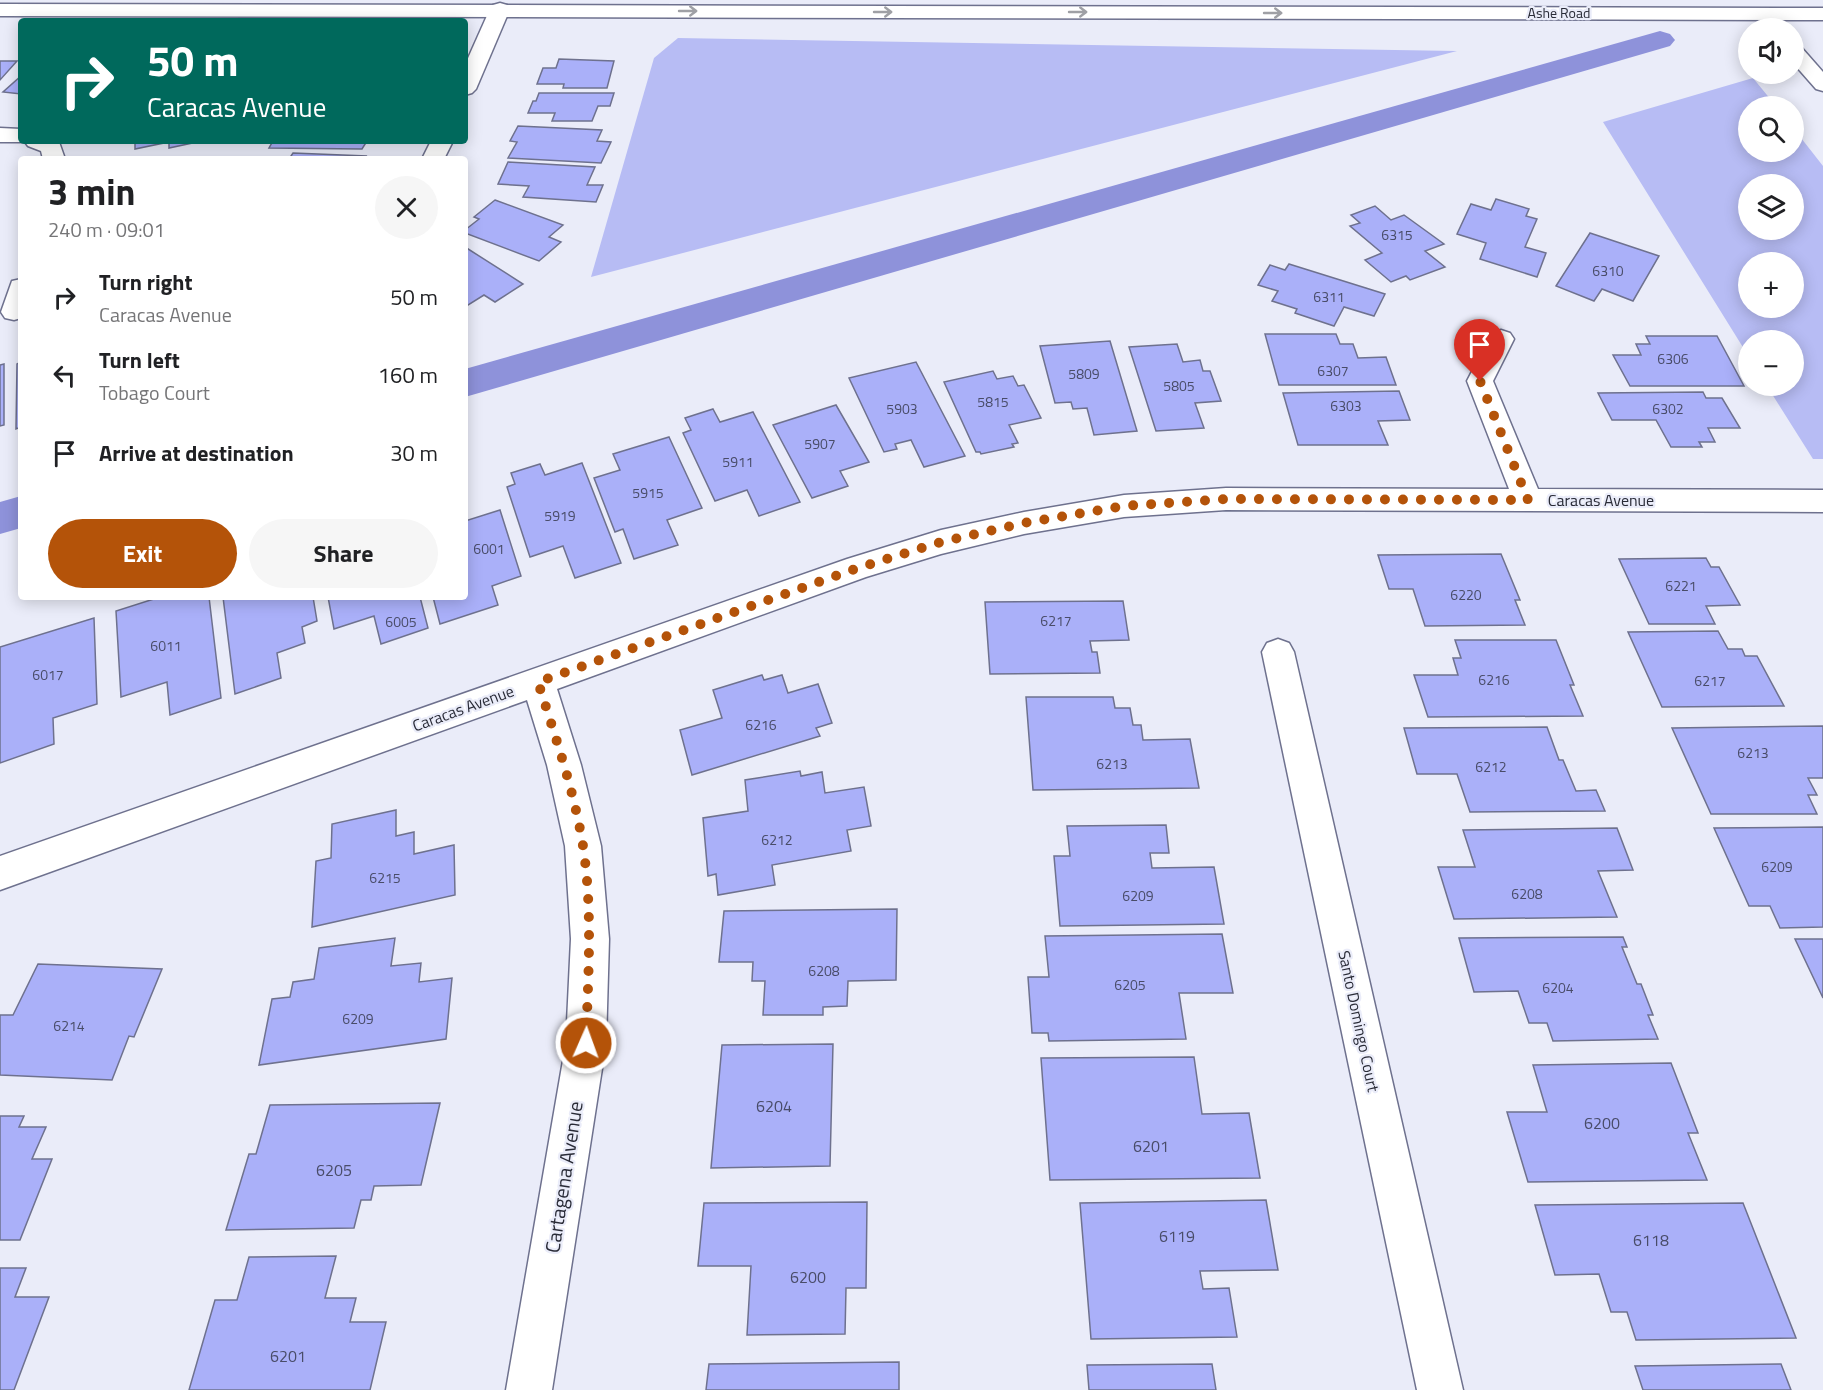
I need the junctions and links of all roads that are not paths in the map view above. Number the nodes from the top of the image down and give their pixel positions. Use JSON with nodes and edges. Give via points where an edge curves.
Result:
{"nodes":[{"id":1,"x":644,"y":0,"type":"edge"},
{"id":2,"x":500,"y":9,"type":"junction"},
{"id":3,"x":0,"y":10,"type":"edge"},
{"id":4,"x":612,"y":10,"type":"junction"},
{"id":5,"x":1762,"y":14,"type":"edge"},
{"id":6,"x":1823,"y":14,"type":"edge"},
{"id":7,"x":1804,"y":63,"type":"edge"},
{"id":8,"x":468,"y":81,"type":"edge"},
{"id":9,"x":1823,"y":85,"type":"edge"},
{"id":10,"x":0,"y":135,"type":"edge"},
{"id":11,"x":18,"y":136,"type":"edge"},
{"id":12,"x":44,"y":144,"type":"edge"},
{"id":13,"x":53,"y":156,"type":"edge"},
{"id":14,"x":18,"y":295,"type":"edge"},
{"id":15,"x":12,"y":312,"type":"edge"},
{"id":16,"x":1501,"y":339,"type":"dead end"},
{"id":17,"x":1528,"y":500,"type":"junction"},
{"id":18,"x":1823,"y":501,"type":"edge"},
{"id":19,"x":1278,"y":652,"type":"dead end"},
{"id":20,"x":538,"y":682,"type":"junction"},
{"id":21,"x":0,"y":873,"type":"edge"},
{"id":22,"x":528,"y":1390,"type":"edge"},
{"id":23,"x":1440,"y":1390,"type":"edge"}],
"edges":[{"from":1,"to":4,"type":"street"},
{"from":2,"to":3,"type":"street","name":"Ashe Road"},
{"from":2,"to":4,"type":"street","name":"Ashe Road"},
{"from":2,"to":8,"type":"street"},
{"from":4,"to":5,"type":"street","name":"Ashe Road","one_way":true},
{"from":5,"to":6,"type":"street","name":"Ashe Road"},
{"from":7,"to":9,"type":"street"},
{"from":10,"to":11,"type":"street"},
{"from":12,"to":13,"type":"street","via":[[51,147]]},
{"from":14,"to":15,"type":"street"},
{"from":16,"to":17,"type":"street","via":[[1480,381]]},
{"from":17,"to":18,"type":"street","name":"Caracas Avenue"},
{"from":17,"to":20,"type":"street","name":"Caracas Avenue","via":[[1226,499],[1124,506],[1024,523],[941,542],[858,568]]},
{"from":19,"to":23,"type":"street","name":"Santo Domingo Court"},
{"from":20,"to":21,"type":"street","name":"Caracas Avenue"},
{"from":20,"to":22,"type":"street","name":"Cartagena Avenue","via":[[564,765],[583,846],[590,939],[586,1043]]}]}
